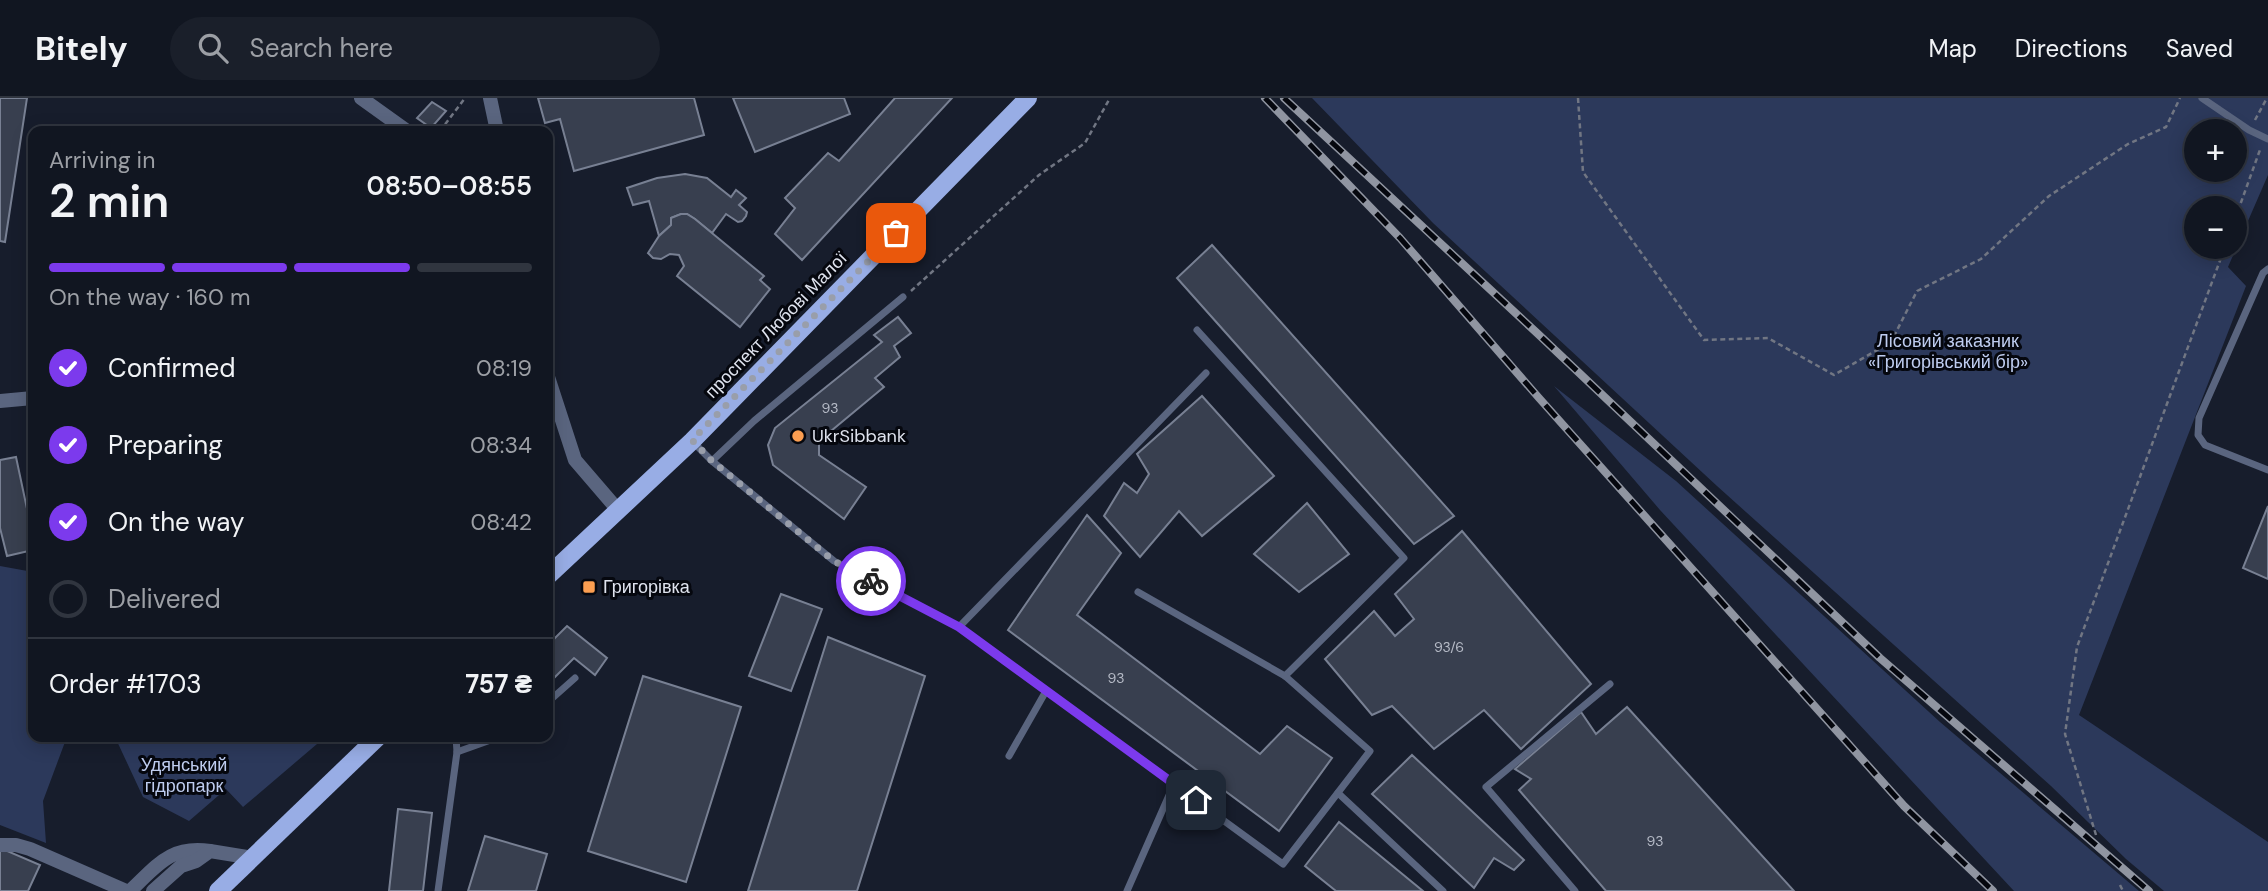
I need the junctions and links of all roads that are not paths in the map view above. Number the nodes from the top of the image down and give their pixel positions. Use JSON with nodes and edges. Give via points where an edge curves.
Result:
{"nodes":[{"id":1,"x":361,"y":98,"type":"edge"},
{"id":2,"x":490,"y":98,"type":"edge"},
{"id":3,"x":1028,"y":98,"type":"edge"},
{"id":4,"x":2202,"y":98,"type":"edge"},
{"id":5,"x":400,"y":126,"type":"edge"},
{"id":6,"x":496,"y":126,"type":"edge"},
{"id":7,"x":2266,"y":138,"type":"edge"},
{"id":8,"x":2268,"y":269,"type":"edge"},
{"id":9,"x":903,"y":296,"type":"road end"},
{"id":10,"x":1197,"y":330,"type":"dead end"},
{"id":11,"x":1206,"y":373,"type":"dead end"},
{"id":12,"x":553,"y":392,"type":"edge"},
{"id":13,"x":28,"y":398,"type":"edge"},
{"id":14,"x":0,"y":401,"type":"edge"},
{"id":15,"x":692,"y":440,"type":"junction"},
{"id":16,"x":712,"y":461,"type":"junction"},
{"id":17,"x":2268,"y":470,"type":"edge"},
{"id":18,"x":618,"y":510,"type":"junction"},
{"id":19,"x":553,"y":571,"type":"edge"},
{"id":20,"x":1138,"y":592,"type":"dead end"},
{"id":21,"x":959,"y":627,"type":"junction"},
{"id":22,"x":1285,"y":676,"type":"junction"},
{"id":23,"x":575,"y":678,"type":"dead end"},
{"id":24,"x":1610,"y":684,"type":"dead end"},
{"id":25,"x":1046,"y":691,"type":"junction"},
{"id":26,"x":553,"y":698,"type":"edge"},
{"id":27,"x":373,"y":742,"type":"edge"},
{"id":28,"x":456,"y":742,"type":"edge"},
{"id":29,"x":485,"y":742,"type":"edge"},
{"id":30,"x":457,"y":752,"type":"junction"},
{"id":31,"x":1009,"y":756,"type":"dead end"},
{"id":32,"x":1174,"y":784,"type":"junction"},
{"id":33,"x":1338,"y":793,"type":"junction"},
{"id":34,"x":0,"y":845,"type":"edge"},
{"id":35,"x":210,"y":851,"type":"junction"},
{"id":36,"x":253,"y":858,"type":"junction"},
{"id":37,"x":128,"y":891,"type":"edge"},
{"id":38,"x":153,"y":891,"type":"edge"},
{"id":39,"x":218,"y":891,"type":"edge"},
{"id":40,"x":438,"y":891,"type":"edge"},
{"id":41,"x":1127,"y":891,"type":"edge"},
{"id":42,"x":1443,"y":891,"type":"edge"},
{"id":43,"x":1575,"y":891,"type":"edge"}],
"edges":[{"from":1,"to":5,"type":"street"},
{"from":2,"to":6,"type":"street"},
{"from":3,"to":15,"type":"main road","name":"проспект Любові Малої"},
{"from":4,"to":7,"type":"lane"},
{"from":8,"to":17,"type":"lane","via":[[2199,418],[2197,435],[2204,445]]},
{"from":9,"to":16,"type":"lane"},
{"from":10,"to":22,"type":"lane","via":[[1404,558]]},
{"from":11,"to":21,"type":"lane"},
{"from":12,"to":18,"type":"street","via":[[575,460]]},
{"from":13,"to":14,"type":"street"},
{"from":15,"to":16,"type":"lane"},
{"from":15,"to":18,"type":"main road","name":"проспект Любові Малої"},
{"from":16,"to":21,"type":"lane","via":[[834,561]]},
{"from":18,"to":19,"type":"main road","name":"проспект Любові Малої"},
{"from":20,"to":22,"type":"lane"},
{"from":21,"to":25,"type":"lane"},
{"from":22,"to":33,"type":"lane","via":[[1370,751]]},
{"from":23,"to":26,"type":"lane"},
{"from":24,"to":43,"type":"lane","via":[[1486,787]]},
{"from":25,"to":31,"type":"lane"},
{"from":25,"to":32,"type":"lane"},
{"from":27,"to":36,"type":"main road"},
{"from":28,"to":30,"type":"lane"},
{"from":29,"to":30,"type":"lane"},
{"from":30,"to":40,"type":"lane"},
{"from":32,"to":33,"type":"lane","via":[[1283,864]]},
{"from":32,"to":41,"type":"lane"},
{"from":33,"to":42,"type":"lane"},
{"from":34,"to":37,"type":"street","via":[[30,849]]},
{"from":35,"to":36,"type":"street"},
{"from":35,"to":37,"type":"street","via":[[192,848],[167,856]]},
{"from":35,"to":38,"type":"street","via":[[181,866]]},
{"from":36,"to":39,"type":"main road"}]}
